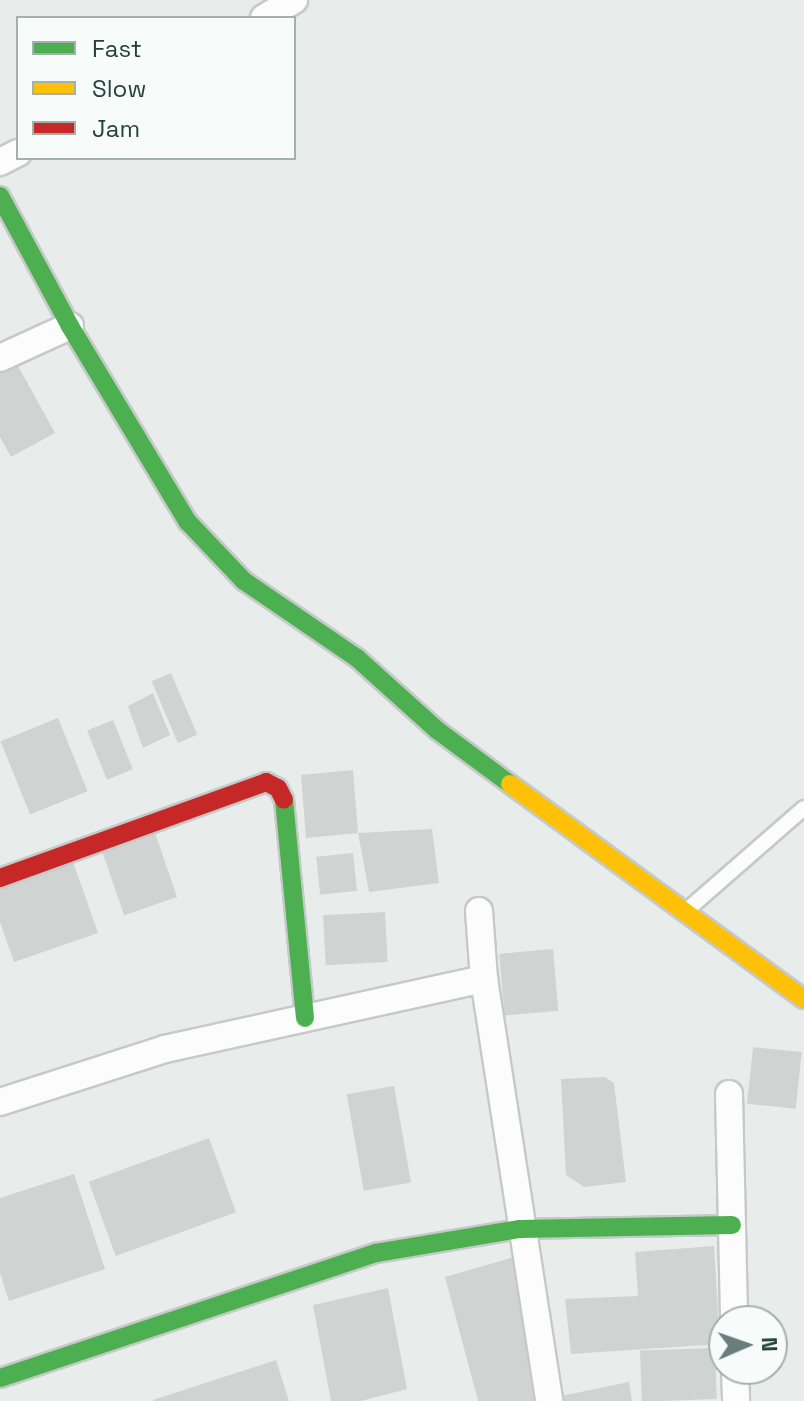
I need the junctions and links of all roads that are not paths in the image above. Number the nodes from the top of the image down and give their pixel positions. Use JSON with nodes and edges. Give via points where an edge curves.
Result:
{"nodes":[{"id":1,"x":294,"y":0,"type":"edge"},
{"id":2,"x":268,"y":11,"type":"edge"},
{"id":3,"x":0,"y":196,"type":"edge"},
{"id":4,"x":70,"y":326,"type":"junction"},
{"id":5,"x":0,"y":358,"type":"edge"},
{"id":6,"x":804,"y":808,"type":"edge"},
{"id":7,"x":0,"y":878,"type":"edge"},
{"id":8,"x":479,"y":911,"type":"dead end"},
{"id":9,"x":685,"y":911,"type":"junction"},
{"id":10,"x":484,"y":979,"type":"junction"},
{"id":11,"x":802,"y":994,"type":"edge"},
{"id":12,"x":305,"y":1018,"type":"junction"},
{"id":13,"x":729,"y":1094,"type":"dead end"},
{"id":14,"x":0,"y":1102,"type":"edge"},
{"id":15,"x":732,"y":1225,"type":"junction"},
{"id":16,"x":520,"y":1229,"type":"junction"},
{"id":17,"x":734,"y":1305,"type":"edge"},
{"id":18,"x":0,"y":1378,"type":"edge"},
{"id":19,"x":549,"y":1401,"type":"edge"}],
"edges":[{"from":1,"to":2,"type":"street"},
{"from":3,"to":4,"type":"street"},
{"from":4,"to":5,"type":"street"},
{"from":4,"to":9,"type":"street","via":[[188,522],[244,581],[357,658],[437,730]]},
{"from":6,"to":9,"type":"lane"},
{"from":7,"to":12,"type":"street","via":[[266,782],[284,799]]},
{"from":8,"to":10,"type":"street"},
{"from":9,"to":11,"type":"street"},
{"from":10,"to":12,"type":"street"},
{"from":10,"to":16,"type":"street"},
{"from":12,"to":14,"type":"street","via":[[165,1049]]},
{"from":13,"to":15,"type":"street"},
{"from":15,"to":16,"type":"street"},
{"from":15,"to":17,"type":"street"},
{"from":16,"to":18,"type":"street","via":[[376,1253]]},
{"from":16,"to":19,"type":"street"}]}
